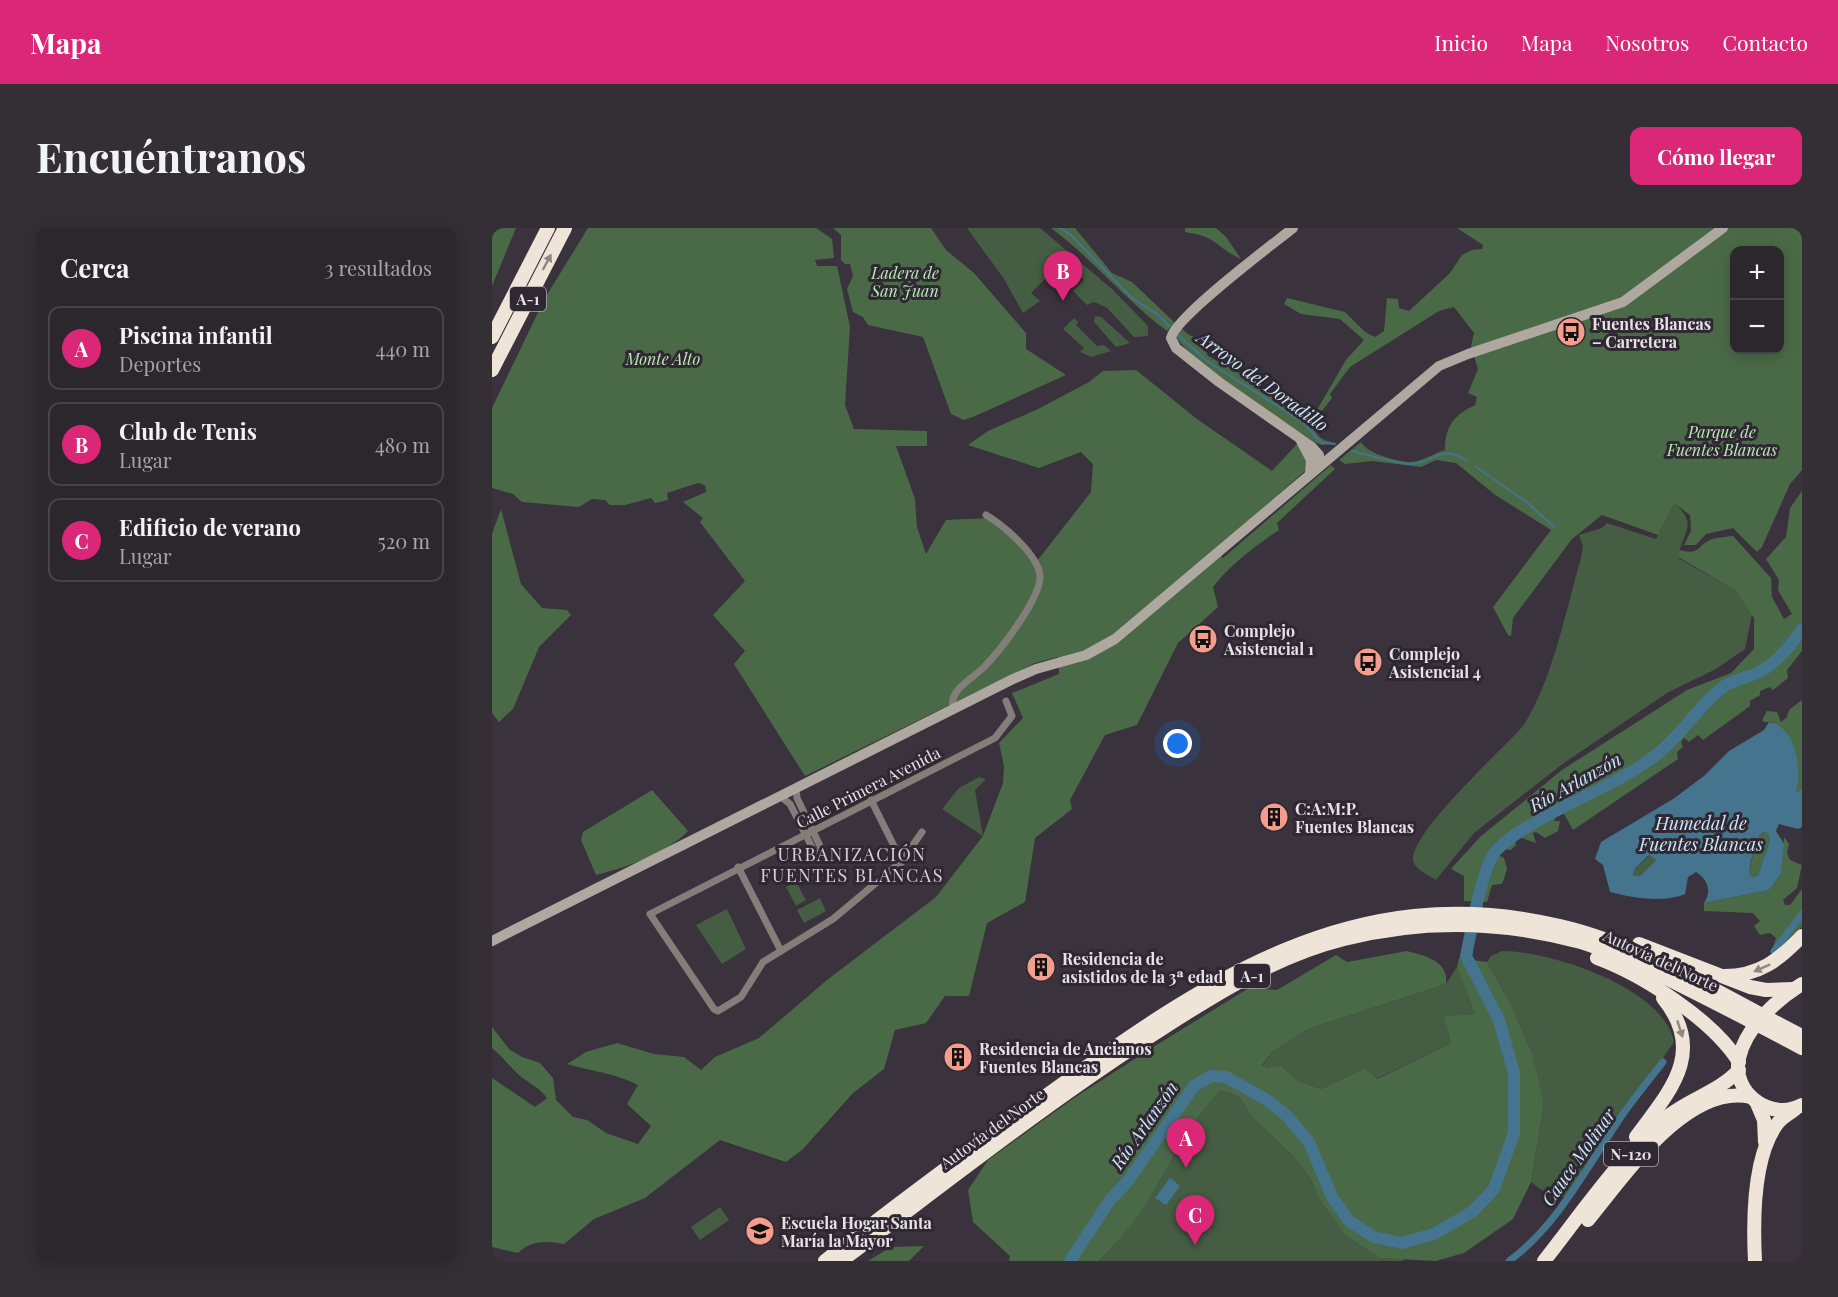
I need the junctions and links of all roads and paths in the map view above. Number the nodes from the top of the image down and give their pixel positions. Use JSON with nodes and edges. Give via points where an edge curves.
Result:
{"nodes":[{"id":1,"x":548,"y":228,"type":"edge"},
{"id":2,"x":565,"y":228,"type":"edge"},
{"id":3,"x":1293,"y":228,"type":"edge"},
{"id":4,"x":1723,"y":228,"type":"edge"},
{"id":5,"x":492,"y":337,"type":"edge"},
{"id":6,"x":492,"y":370,"type":"edge"},
{"id":7,"x":1299,"y":438,"type":"junction"},
{"id":8,"x":1343,"y":445,"type":"junction"},
{"id":9,"x":1312,"y":447,"type":"junction"},
{"id":10,"x":1316,"y":466,"type":"junction"},
{"id":11,"x":986,"y":515,"type":"dead end"},
{"id":12,"x":1006,"y":701,"type":"dead end"},
{"id":13,"x":954,"y":709,"type":"junction"},
{"id":14,"x":796,"y":788,"type":"junction"},
{"id":15,"x":780,"y":796,"type":"junction"},
{"id":16,"x":871,"y":800,"type":"junction"},
{"id":17,"x":813,"y":830,"type":"junction"},
{"id":18,"x":922,"y":832,"type":"dead end"},
{"id":19,"x":805,"y":834,"type":"junction"},
{"id":20,"x":902,"y":862,"type":"junction"},
{"id":21,"x":738,"y":867,"type":"junction"},
{"id":22,"x":1428,"y":920,"type":"junction"},
{"id":23,"x":1514,"y":923,"type":"junction"},
{"id":24,"x":1802,"y":936,"type":"edge"},
{"id":25,"x":492,"y":941,"type":"edge"},
{"id":26,"x":780,"y":951,"type":"junction"},
{"id":27,"x":1711,"y":973,"type":"junction"},
{"id":28,"x":1645,"y":983,"type":"junction"},
{"id":29,"x":1798,"y":987,"type":"edge"},
{"id":30,"x":1773,"y":1027,"type":"junction"},
{"id":31,"x":1802,"y":1036,"type":"edge"},
{"id":32,"x":1802,"y":1048,"type":"edge"},
{"id":33,"x":1739,"y":1066,"type":"junction"},
{"id":34,"x":1753,"y":1099,"type":"junction"},
{"id":35,"x":1799,"y":1107,"type":"edge"},
{"id":36,"x":1766,"y":1147,"type":"junction"},
{"id":37,"x":1592,"y":1200,"type":"junction"},
{"id":38,"x":823,"y":1261,"type":"edge"},
{"id":39,"x":841,"y":1261,"type":"edge"},
{"id":40,"x":1544,"y":1261,"type":"edge"},
{"id":41,"x":1553,"y":1261,"type":"edge"},
{"id":42,"x":1755,"y":1261,"type":"edge"}],
"edges":[{"from":1,"to":5,"type":"highway","number":"A-1"},
{"from":6,"to":2,"type":"highway","number":"A-1","one_way":true},
{"from":3,"to":7,"type":"main road","via":[[1198,308],[1174,330],[1171,338],[1176,348]]},
{"from":4,"to":8,"type":"main road","via":[[1623,302],[1439,366]]},
{"from":7,"to":9,"type":"main road"},
{"from":7,"to":10,"type":"main road"},
{"from":8,"to":9,"type":"main road","via":[[1326,450]]},
{"from":8,"to":10,"type":"main road"},
{"from":9,"to":10,"type":"main road","via":[[1319,455]]},
{"from":10,"to":13,"type":"main road","via":[[1104,647],[1074,660],[1036,669]]},
{"from":11,"to":13,"type":"street","via":[[1002,525],[1031,556],[1040,579],[993,658],[957,690],[952,700]]},
{"from":12,"to":16,"type":"street","name":"Calle Primera Avenida","via":[[1012,716],[995,738]]},
{"from":13,"to":14,"type":"main road"},
{"from":14,"to":15,"type":"main road"},
{"from":14,"to":17,"type":"street"},
{"from":15,"to":19,"type":"street","via":[[790,804]]},
{"from":15,"to":25,"type":"main road"},
{"from":16,"to":17,"type":"street","name":"Calle Primera Avenida"},
{"from":16,"to":20,"type":"street"},
{"from":17,"to":19,"type":"street","name":"Calle Primera Avenida"},
{"from":17,"to":19,"type":"street","via":[[821,854],[815,853]]},
{"from":18,"to":20,"type":"street"},
{"from":19,"to":21,"type":"street","name":"Calle Primera Avenida"},
{"from":20,"to":26,"type":"street","via":[[833,920]]},
{"from":21,"to":26,"type":"street"},
{"from":21,"to":26,"type":"street","name":"Calle Primera Avenida","via":[[650,913],[715,1011],[741,997],[763,962]]},
{"from":22,"to":23,"type":"highway"},
{"from":22,"to":23,"type":"highway","via":[[1483,931]]},
{"from":22,"to":38,"type":"highway","name":"Autovía del Norte","number":"A-1","via":[[1389,914],[1377,921],[1335,930],[1286,948],[1183,1002],[1057,1088]]},
{"from":22,"to":39,"type":"highway","name":"Autovía del Norte","number":"A-1","via":[[1314,948],[1184,1015],[1076,1087]]},
{"from":23,"to":27,"type":"highway","via":[[1600,930]]},
{"from":23,"to":28,"type":"highway","via":[[1608,962]]},
{"from":23,"to":30,"type":"highway","via":[[1563,926],[1606,940],[1647,957]]},
{"from":24,"to":27,"type":"highway","one_way":true,"via":[[1782,957],[1764,968],[1739,976]]},
{"from":27,"to":29,"type":"highway","via":[[1758,989]]},
{"from":28,"to":33,"type":"highway","via":[[1725,1042]]},
{"from":28,"to":37,"type":"highway","one_way":true,"via":[[1662,997],[1677,1021],[1683,1037],[1683,1060],[1670,1090]]},
{"from":29,"to":33,"type":"highway","number":"N-120","via":[[1760,1021],[1744,1044]]},
{"from":30,"to":31,"type":"highway"},
{"from":30,"to":32,"type":"highway"},
{"from":33,"to":34,"type":"highway","via":[[1744,1088]]},
{"from":33,"to":37,"type":"highway","number":"N-120","via":[[1726,1082],[1664,1119]]},
{"from":34,"to":35,"type":"highway","number":"N-120","via":[[1778,1110]]},
{"from":34,"to":36,"type":"highway","via":[[1764,1120]]},
{"from":34,"to":41,"type":"highway","number":"N-120","via":[[1740,1095],[1710,1102],[1676,1121]]},
{"from":35,"to":36,"type":"highway","via":[[1777,1124]]},
{"from":36,"to":42,"type":"highway","via":[[1755,1202]]},
{"from":37,"to":40,"type":"highway","number":"N-120"}]}
